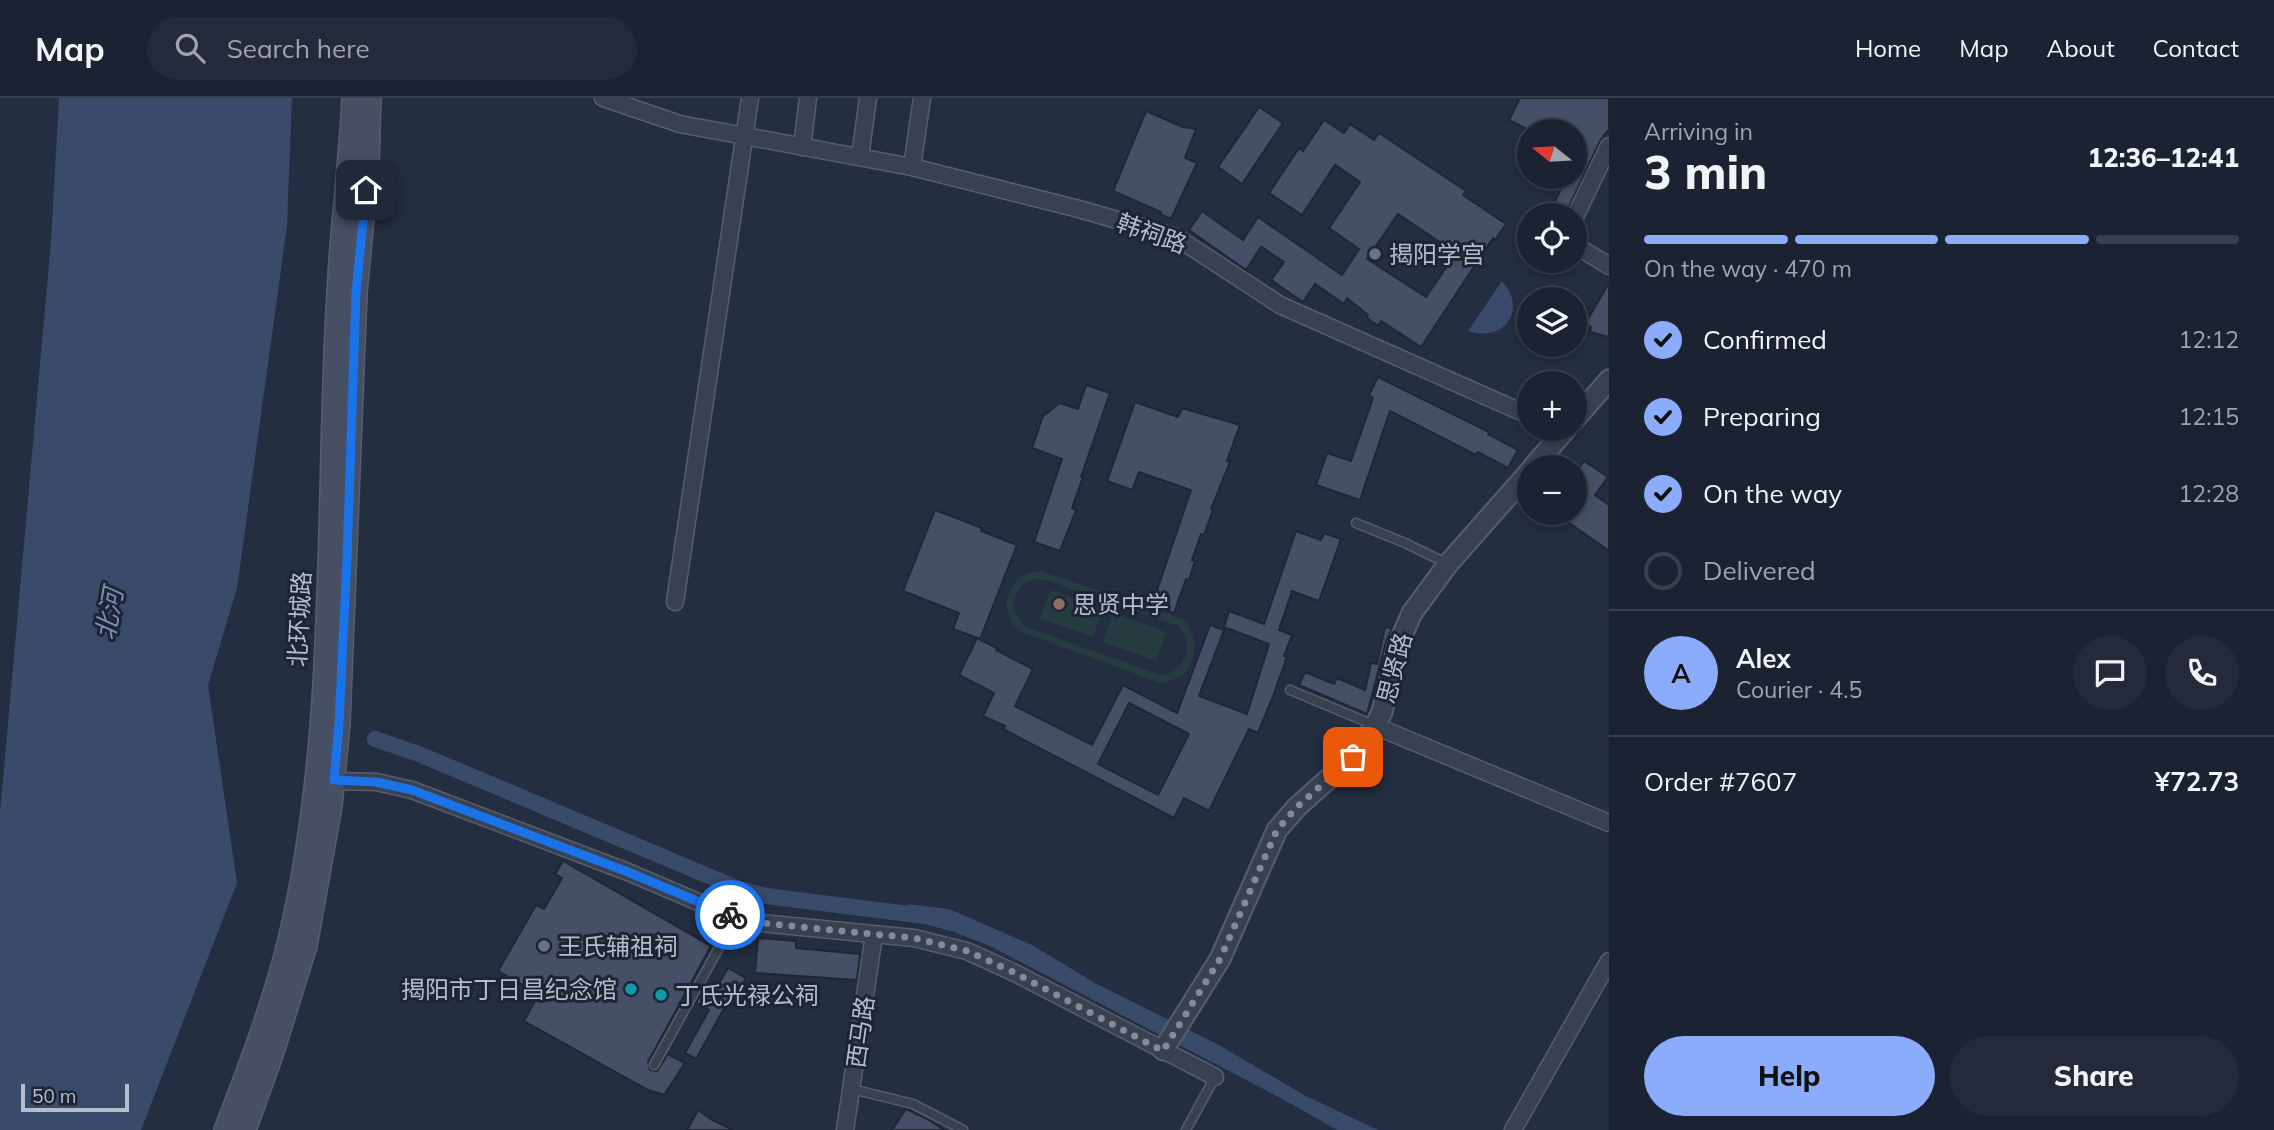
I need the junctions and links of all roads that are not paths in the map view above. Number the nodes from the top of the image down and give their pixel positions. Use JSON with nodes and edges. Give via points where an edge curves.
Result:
{"nodes":[{"id":1,"x":603,"y":98,"type":"edge"},
{"id":2,"x":750,"y":98,"type":"edge"},
{"id":3,"x":808,"y":98,"type":"edge"},
{"id":4,"x":868,"y":98,"type":"edge"},
{"id":5,"x":922,"y":98,"type":"edge"},
{"id":6,"x":366,"y":99,"type":"edge"},
{"id":7,"x":744,"y":136,"type":"junction"},
{"id":8,"x":802,"y":146,"type":"junction"},
{"id":9,"x":1609,"y":146,"type":"edge"},
{"id":10,"x":860,"y":157,"type":"junction"},
{"id":11,"x":912,"y":167,"type":"junction"},
{"id":12,"x":1582,"y":203,"type":"edge"},
{"id":13,"x":1587,"y":252,"type":"edge"},
{"id":14,"x":1609,"y":266,"type":"edge"},
{"id":15,"x":1609,"y":380,"type":"edge"},
{"id":16,"x":1587,"y":405,"type":"edge"},
{"id":17,"x":1517,"y":410,"type":"edge"},
{"id":18,"x":1555,"y":441,"type":"edge"},
{"id":19,"x":1543,"y":455,"type":"edge"},
{"id":20,"x":1517,"y":485,"type":"edge"},
{"id":21,"x":1356,"y":523,"type":"dead end"},
{"id":22,"x":1448,"y":564,"type":"junction"},
{"id":23,"x":675,"y":602,"type":"dead end"},
{"id":24,"x":1290,"y":690,"type":"dead end"},
{"id":25,"x":1375,"y":726,"type":"junction"},
{"id":26,"x":334,"y":780,"type":"junction"},
{"id":27,"x":1609,"y":823,"type":"edge"},
{"id":28,"x":736,"y":917,"type":"junction"},
{"id":29,"x":874,"y":935,"type":"junction"},
{"id":30,"x":1609,"y":961,"type":"edge"},
{"id":31,"x":1165,"y":1047,"type":"junction"},
{"id":32,"x":654,"y":1065,"type":"dead end"},
{"id":33,"x":1215,"y":1077,"type":"joint"},
{"id":34,"x":852,"y":1089,"type":"junction"},
{"id":35,"x":225,"y":1130,"type":"edge"},
{"id":36,"x":244,"y":1130,"type":"edge"},
{"id":37,"x":845,"y":1130,"type":"edge"},
{"id":38,"x":963,"y":1130,"type":"edge"},
{"id":39,"x":1186,"y":1130,"type":"edge"},
{"id":40,"x":1513,"y":1130,"type":"edge"}],
"edges":[{"from":1,"to":7,"type":"street","name":"韩祠路","via":[[680,124]]},
{"from":2,"to":7,"type":"street"},
{"from":3,"to":8,"type":"street"},
{"from":4,"to":10,"type":"street"},
{"from":5,"to":11,"type":"street"},
{"from":6,"to":26,"type":"main road","name":"北环城路","via":[[368,165],[356,293]]},
{"from":6,"to":35,"type":"main road","name":"北环城路","via":[[350,163],[338,292],[313,804],[289,941]]},
{"from":7,"to":8,"type":"street","name":"韩祠路"},
{"from":7,"to":23,"type":"street"},
{"from":8,"to":10,"type":"street","name":"韩祠路"},
{"from":9,"to":12,"type":"street"},
{"from":10,"to":11,"type":"street","name":"韩祠路"},
{"from":11,"to":17,"type":"street","name":"韩祠路","via":[[1176,237],[1280,305]]},
{"from":13,"to":14,"type":"street"},
{"from":15,"to":16,"type":"street","name":"思贤路"},
{"from":18,"to":19,"type":"street","name":"思贤路"},
{"from":20,"to":22,"type":"street","name":"思贤路"},
{"from":21,"to":22,"type":"lane"},
{"from":22,"to":25,"type":"street","name":"思贤路","via":[[1406,623]]},
{"from":24,"to":25,"type":"lane"},
{"from":25,"to":27,"type":"street"},
{"from":25,"to":31,"type":"street","name":"思贤路","via":[[1353,757],[1277,830],[1220,959]]},
{"from":26,"to":28,"type":"street","via":[[412,790]]},
{"from":26,"to":36,"type":"main road","name":"北环城路","via":[[306,946]]},
{"from":28,"to":29,"type":"street"},
{"from":28,"to":32,"type":"lane"},
{"from":29,"to":31,"type":"street","via":[[914,938],[967,951]]},
{"from":29,"to":34,"type":"street","name":"西马路"},
{"from":30,"to":40,"type":"street"},
{"from":31,"to":33,"type":"street"},
{"from":33,"to":39,"type":"lane"},
{"from":34,"to":37,"type":"street","name":"西马路"},
{"from":34,"to":38,"type":"lane","via":[[913,1104]]}]}
